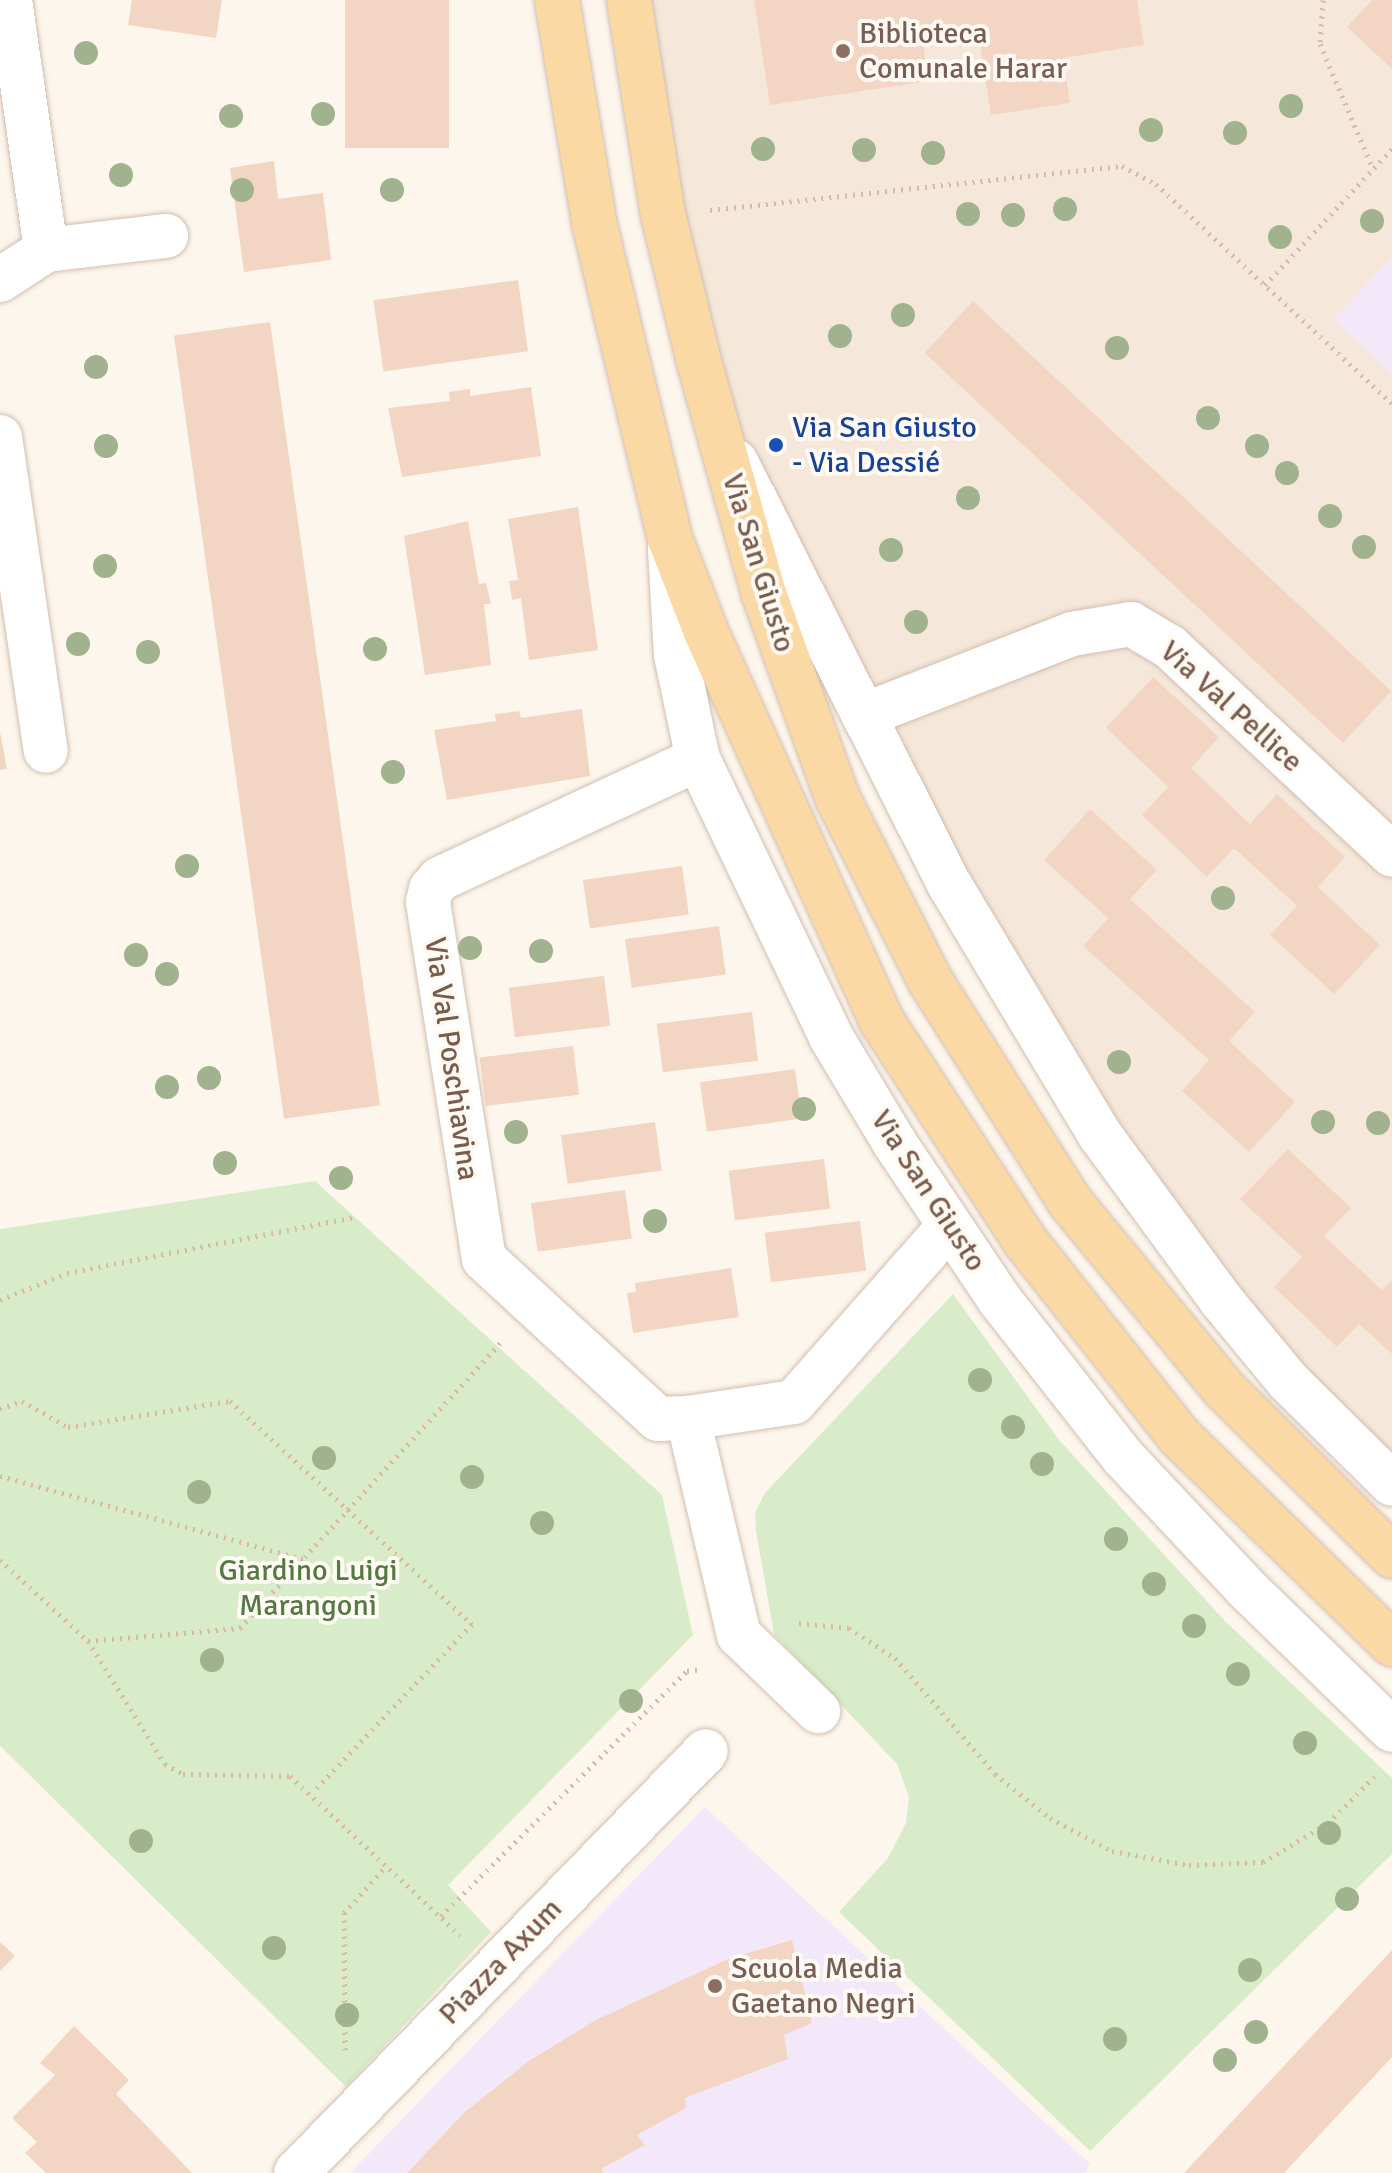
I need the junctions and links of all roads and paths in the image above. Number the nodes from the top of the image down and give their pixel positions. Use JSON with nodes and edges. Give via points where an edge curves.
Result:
{"nodes":[{"id":1,"x":10,"y":0,"type":"edge"},
{"id":2,"x":557,"y":0,"type":"edge"},
{"id":3,"x":629,"y":0,"type":"edge"},
{"id":4,"x":1323,"y":0,"type":"edge"},
{"id":5,"x":1392,"y":149,"type":"edge"},
{"id":6,"x":1373,"y":169,"type":"junction"},
{"id":7,"x":663,"y":214,"type":"junction"},
{"id":8,"x":166,"y":236,"type":"dead end"},
{"id":9,"x":46,"y":250,"type":"junction"},
{"id":10,"x":0,"y":280,"type":"edge"},
{"id":11,"x":1265,"y":285,"type":"junction"},
{"id":12,"x":1392,"y":403,"type":"edge"},
{"id":13,"x":719,"y":430,"type":"junction"},
{"id":14,"x":0,"y":437,"type":"edge"},
{"id":15,"x":670,"y":539,"type":"junction"},
{"id":16,"x":867,"y":714,"type":"junction"},
{"id":17,"x":46,"y":751,"type":"dead end"},
{"id":18,"x":698,"y":759,"type":"junction"},
{"id":19,"x":1392,"y":855,"type":"edge"},
{"id":20,"x":354,"y":1217,"type":"dead end"},
{"id":21,"x":949,"y":1226,"type":"junction"},
{"id":22,"x":0,"y":1300,"type":"edge"},
{"id":23,"x":533,"y":1306,"type":"junction"},
{"id":24,"x":0,"y":1409,"type":"edge"},
{"id":25,"x":688,"y":1418,"type":"junction"},
{"id":26,"x":0,"y":1476,"type":"edge"},
{"id":27,"x":1392,"y":1484,"type":"edge"},
{"id":28,"x":348,"y":1510,"type":"junction"},
{"id":29,"x":1392,"y":1556,"type":"edge"},
{"id":30,"x":304,"y":1559,"type":"junction"},
{"id":31,"x":0,"y":1560,"type":"edge"},
{"id":32,"x":785,"y":1628,"type":"dead end"},
{"id":33,"x":88,"y":1641,"type":"junction"},
{"id":34,"x":1392,"y":1644,"type":"edge"},
{"id":35,"x":716,"y":1667,"type":"dead end"},
{"id":36,"x":818,"y":1711,"type":"dead end"},
{"id":37,"x":1387,"y":1749,"type":"edge"},
{"id":38,"x":706,"y":1751,"type":"dead end"},
{"id":39,"x":313,"y":1792,"type":"junction"},
{"id":40,"x":387,"y":1865,"type":"junction"},
{"id":41,"x":441,"y":1916,"type":"junction"},
{"id":42,"x":495,"y":1969,"type":"junction"},
{"id":43,"x":341,"y":2127,"type":"junction"},
{"id":44,"x":296,"y":2173,"type":"edge"}],
"edges":[{"from":1,"to":9,"type":"street"},
{"from":2,"to":15,"type":"main road","name":"Via San Giusto","via":[[594,222]]},
{"from":3,"to":7,"type":"main road","name":"Via San Giusto"},
{"from":4,"to":6,"type":"path","via":[[1320,44]]},
{"from":5,"to":6,"type":"path"},
{"from":6,"to":11,"type":"path"},
{"from":7,"to":11,"type":"path","via":[[1122,166],[1156,184]]},
{"from":7,"to":13,"type":"main road","name":"Via San Giusto"},
{"from":8,"to":9,"type":"street"},
{"from":9,"to":10,"type":"street"},
{"from":11,"to":12,"type":"path"},
{"from":13,"to":16,"type":"street","name":"Via San Giusto"},
{"from":13,"to":29,"type":"main road","name":"Via San Giusto","via":[[764,594],[838,799],[931,982],[1070,1202],[1224,1389]]},
{"from":14,"to":17,"type":"street"},
{"from":15,"to":18,"type":"street","name":"Via San Giusto","via":[[676,655]]},
{"from":15,"to":34,"type":"main road","name":"Via San Giusto","via":[[706,632],[881,1020],[1017,1228],[1179,1436]]},
{"from":16,"to":19,"type":"street","name":"Via Val Pellice","via":[[1072,634],[1131,624],[1170,647]]},
{"from":16,"to":27,"type":"street","name":"Via San Giusto","via":[[951,887],[1100,1135],[1288,1381]]},
{"from":18,"to":21,"type":"street","name":"Via San Giusto","via":[[831,1037]]},
{"from":18,"to":23,"type":"street","name":"Via Val Poschiavina","via":[[440,879],[431,889],[428,902],[478,1246],[484,1259]]},
{"from":20,"to":22,"type":"path","via":[[67,1273]]},
{"from":21,"to":25,"type":"street","name":"Via Val Poschiavina","via":[[794,1402]]},
{"from":21,"to":37,"type":"street","name":"Via San Giusto","via":[[1123,1457]]},
{"from":23,"to":25,"type":"street","name":"Via Val Poschiavina","via":[[658,1419]]},
{"from":23,"to":28,"type":"path"},
{"from":24,"to":28,"type":"path","via":[[22,1401],[68,1427],[230,1401]]},
{"from":25,"to":36,"type":"street","via":[[739,1635]]},
{"from":26,"to":30,"type":"path"},
{"from":28,"to":30,"type":"path"},
{"from":28,"to":39,"type":"path","via":[[472,1624]]},
{"from":30,"to":33,"type":"path","via":[[240,1628]]},
{"from":31,"to":33,"type":"path"},
{"from":32,"to":37,"type":"path","via":[[795,1623],[849,1628],[895,1658],[995,1774],[1050,1818],[1112,1851],[1189,1865],[1263,1862],[1328,1823]]},
{"from":33,"to":39,"type":"path","via":[[165,1764],[183,1774],[290,1776]]},
{"from":35,"to":41,"type":"path","via":[[687,1671]]},
{"from":38,"to":42,"type":"street","name":"Piazza Axum"},
{"from":39,"to":40,"type":"path"},
{"from":40,"to":41,"type":"path"},
{"from":40,"to":43,"type":"path","via":[[344,1913],[346,2087]]},
{"from":41,"to":42,"type":"path"},
{"from":42,"to":43,"type":"street","name":"Piazza Axum"},
{"from":43,"to":44,"type":"street","name":"Piazza Axum"}]}
